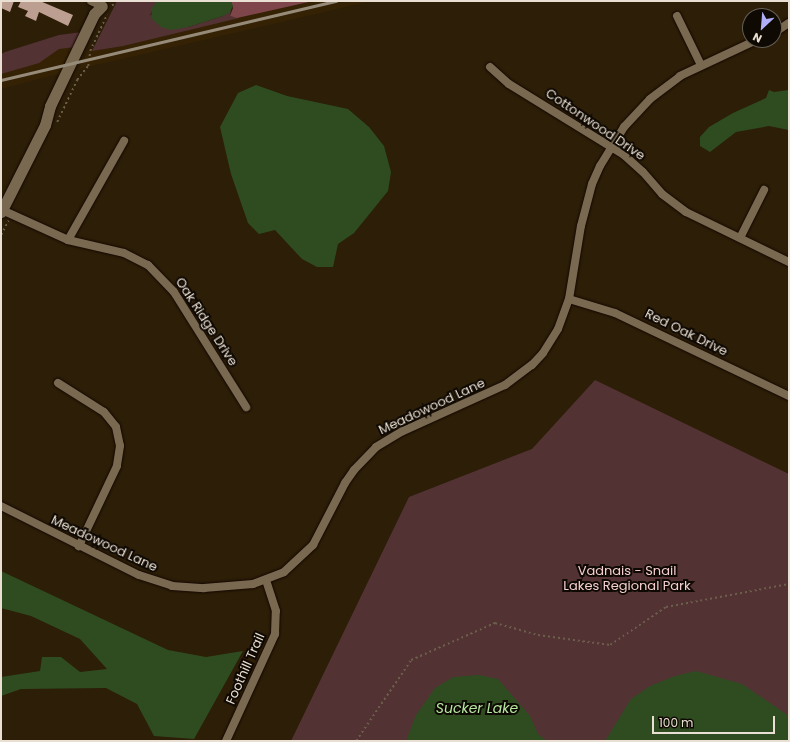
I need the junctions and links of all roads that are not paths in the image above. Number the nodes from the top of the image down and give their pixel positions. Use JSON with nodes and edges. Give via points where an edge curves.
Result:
{"nodes":[{"id":1,"x":91,"y":1,"type":"edge"},
{"id":2,"x":103,"y":4,"type":"edge"},
{"id":3,"x":677,"y":16,"type":"dead end"},
{"id":4,"x":742,"y":47,"type":"edge"},
{"id":5,"x":701,"y":65,"type":"junction"},
{"id":6,"x":490,"y":67,"type":"dead end"},
{"id":7,"x":124,"y":141,"type":"dead end"},
{"id":8,"x":612,"y":148,"type":"junction"},
{"id":9,"x":764,"y":190,"type":"dead end"},
{"id":10,"x":2,"y":211,"type":"edge"},
{"id":11,"x":740,"y":238,"type":"junction"},
{"id":12,"x":68,"y":240,"type":"junction"},
{"id":13,"x":789,"y":262,"type":"edge"},
{"id":14,"x":569,"y":299,"type":"junction"},
{"id":15,"x":58,"y":383,"type":"dead end"},
{"id":16,"x":789,"y":396,"type":"edge"},
{"id":17,"x":246,"y":407,"type":"dead end"},
{"id":18,"x":1,"y":506,"type":"edge"},
{"id":19,"x":78,"y":546,"type":"junction"},
{"id":20,"x":266,"y":581,"type":"junction"},
{"id":21,"x":226,"y":741,"type":"edge"}],
"edges":[{"from":1,"to":2,"type":"street"},
{"from":2,"to":10,"type":"street","via":[[87,28],[50,106],[45,125]]},
{"from":3,"to":5,"type":"street"},
{"from":4,"to":5,"type":"street","name":"Meadowood Lane"},
{"from":5,"to":8,"type":"street","name":"Meadowood Lane","via":[[680,76],[650,99],[624,127]]},
{"from":6,"to":8,"type":"street","name":"Cottonwood Drive","via":[[509,84]]},
{"from":7,"to":12,"type":"street"},
{"from":8,"to":11,"type":"street","name":"Cottonwood Drive","via":[[634,163],[673,203],[699,219]]},
{"from":8,"to":14,"type":"street","name":"Meadowood Lane","via":[[600,166],[586,204]]},
{"from":9,"to":11,"type":"street"},
{"from":10,"to":12,"type":"street","name":"Oak Ridge Drive"},
{"from":11,"to":13,"type":"street","name":"Cottonwood Drive"},
{"from":12,"to":17,"type":"street","name":"Oak Ridge Drive","via":[[124,253],[148,265],[159,274],[174,292]]},
{"from":14,"to":16,"type":"street","name":"Red Oak Drive","via":[[614,313]]},
{"from":14,"to":20,"type":"street","name":"Meadowood Lane","via":[[550,343],[519,376],[490,393],[389,438],[364,457],[345,483],[313,545],[294,565]]},
{"from":15,"to":19,"type":"street","via":[[104,412],[116,427],[120,446],[116,470]]},
{"from":18,"to":19,"type":"street","name":"Meadowood Lane"},
{"from":19,"to":20,"type":"street","name":"Meadowood Lane","via":[[144,577],[172,586],[242,586]]},
{"from":20,"to":21,"type":"street","name":"Foothill Trail","via":[[276,611],[275,634]]}]}
